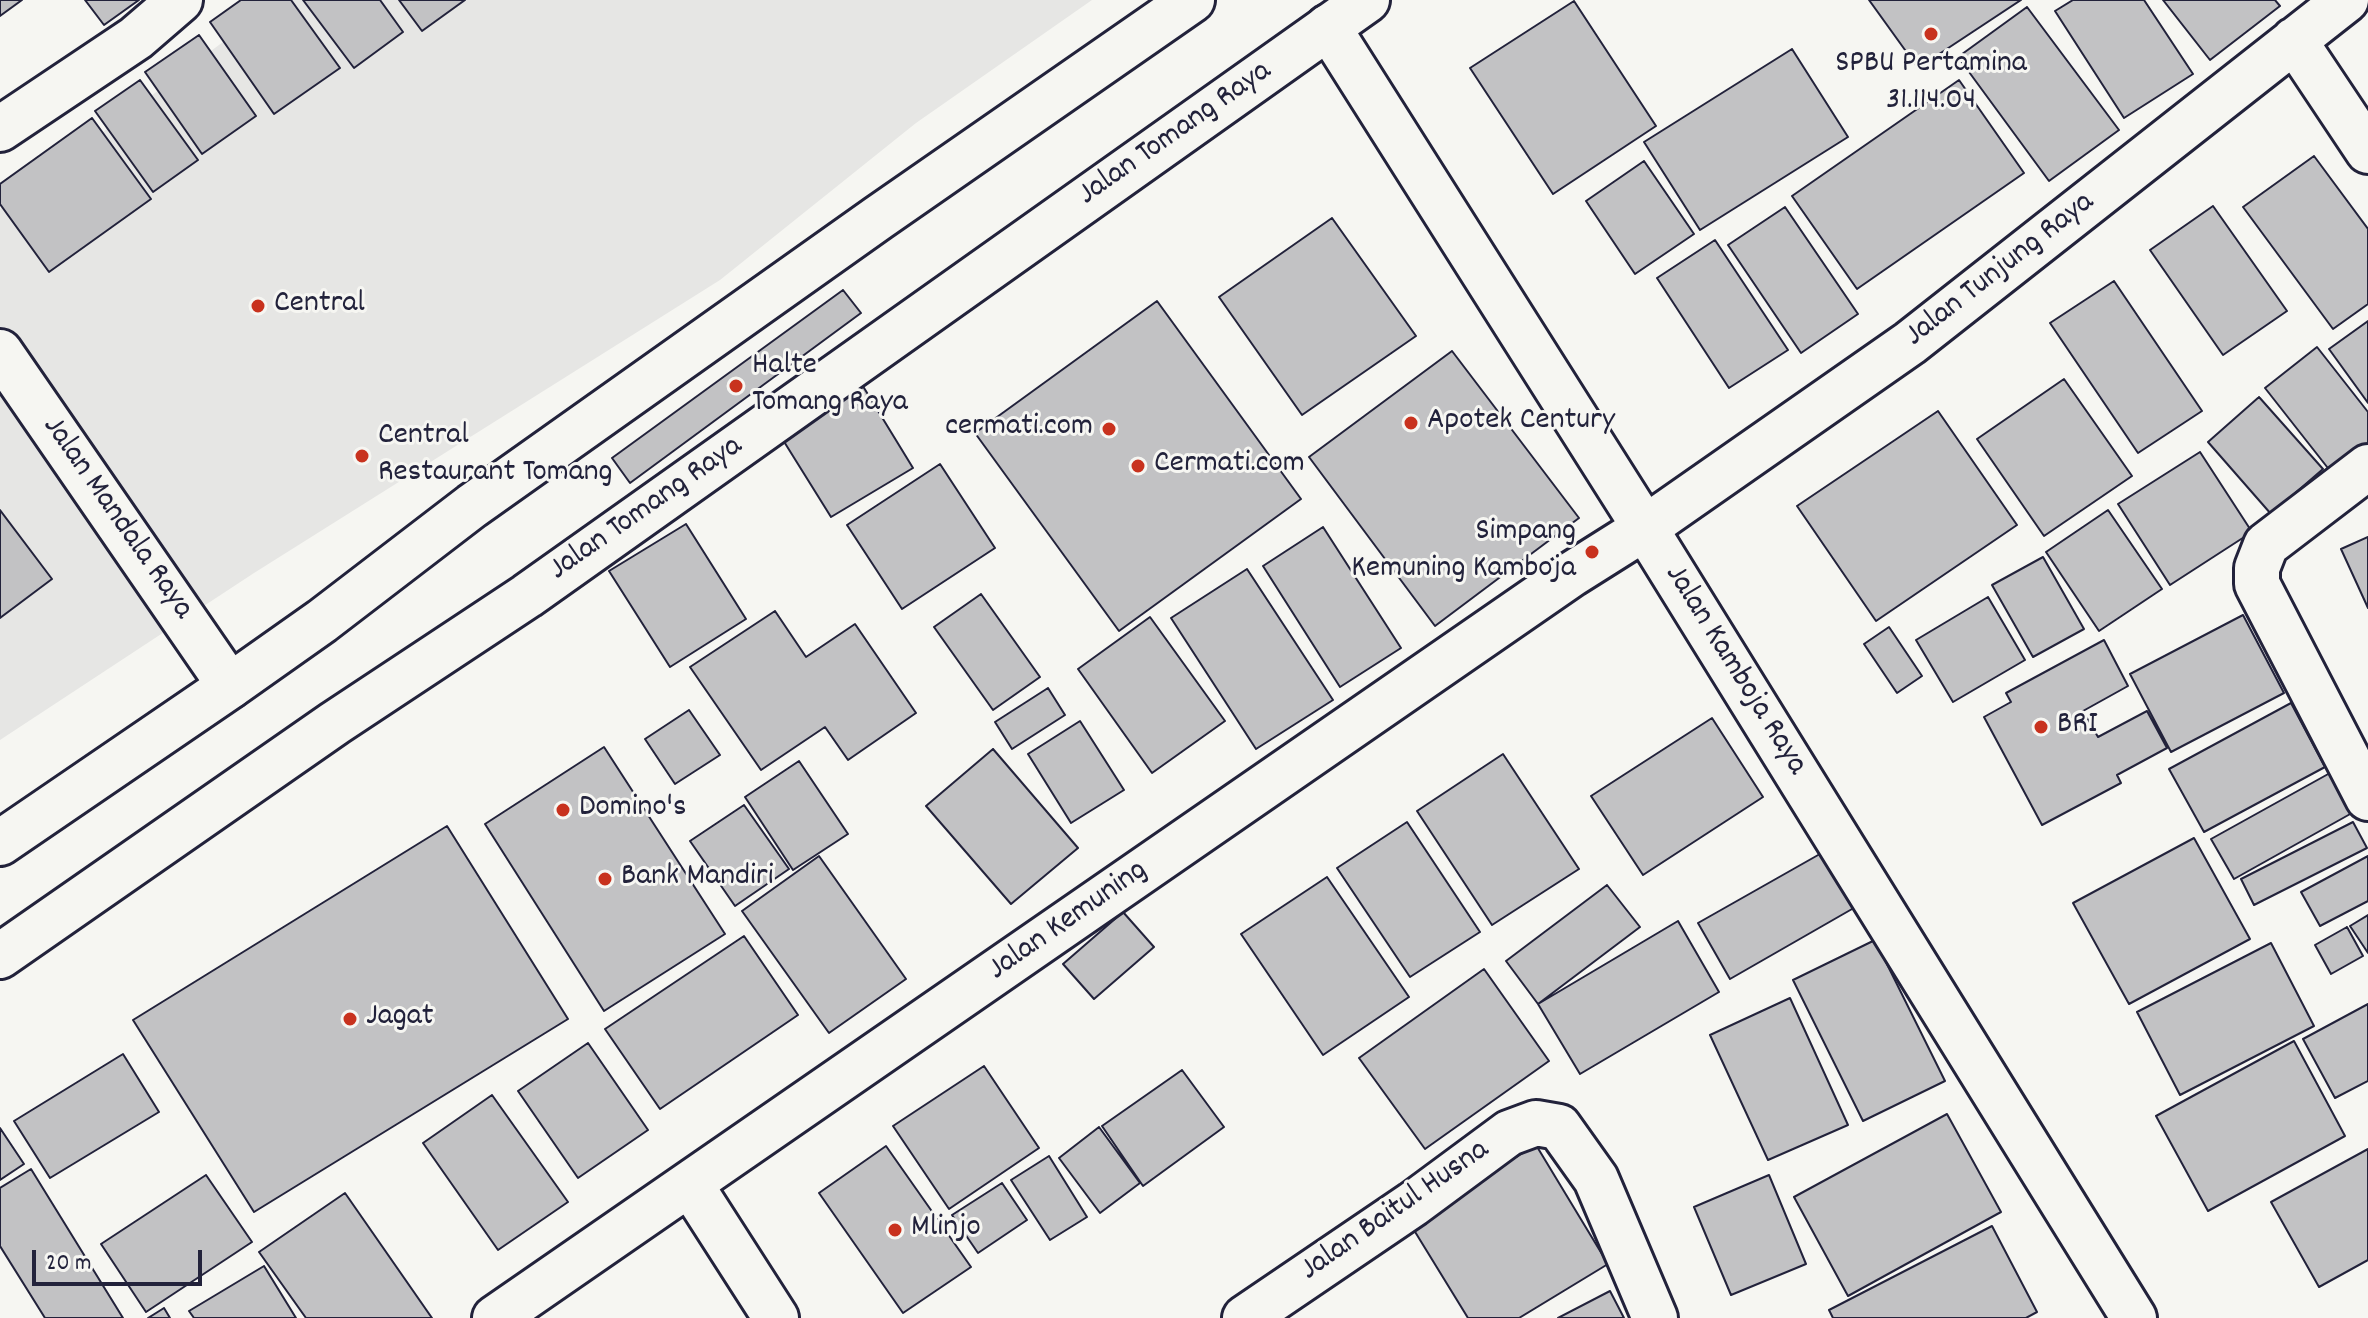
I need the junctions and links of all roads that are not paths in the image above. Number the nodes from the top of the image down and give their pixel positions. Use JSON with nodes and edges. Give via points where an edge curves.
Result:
{"nodes":[{"id":1,"x":180,"y":0,"type":"edge"},
{"id":2,"x":1192,"y":0,"type":"edge"},
{"id":3,"x":1367,"y":0,"type":"edge"},
{"id":4,"x":2346,"y":0,"type":"edge"},
{"id":5,"x":1328,"y":27,"type":"junction"},
{"id":6,"x":2294,"y":40,"type":"junction"},
{"id":7,"x":0,"y":129,"type":"edge"},
{"id":8,"x":2368,"y":151,"type":"edge"},
{"id":9,"x":0,"y":352,"type":"edge"},
{"id":10,"x":2368,"y":467,"type":"edge"},
{"id":11,"x":1645,"y":528,"type":"junction"},
{"id":12,"x":230,"y":686,"type":"junction"},
{"id":13,"x":2368,"y":798,"type":"edge"},
{"id":14,"x":0,"y":843,"type":"edge"},
{"id":15,"x":0,"y":956,"type":"edge"},
{"id":16,"x":690,"y":1184,"type":"junction"},
{"id":17,"x":1252,"y":1316,"type":"edge"},
{"id":18,"x":495,"y":1318,"type":"edge"},
{"id":19,"x":776,"y":1318,"type":"edge"},
{"id":20,"x":1655,"y":1318,"type":"edge"},
{"id":21,"x":2134,"y":1318,"type":"edge"}],
"edges":[{"from":1,"to":7,"type":"street","via":[[136,38]]},
{"from":2,"to":12,"type":"street","via":[[472,506]]},
{"from":3,"to":5,"type":"street","name":"Jalan Tomang Raya"},
{"from":4,"to":6,"type":"street","name":"Jalan Tunjung Raya"},
{"from":5,"to":11,"type":"street","name":"Jalan Kamboja Raya"},
{"from":5,"to":15,"type":"street","name":"Jalan Tomang Raya","via":[[527,596],[347,714]]},
{"from":6,"to":8,"type":"street"},
{"from":6,"to":11,"type":"street","name":"Jalan Tunjung Raya","via":[[1910,343]]},
{"from":9,"to":12,"type":"street","name":"Jalan Mandala Raya"},
{"from":10,"to":13,"type":"street","via":[[2266,545],[2257,584]]},
{"from":11,"to":16,"type":"street","name":"Jalan Kemuning"},
{"from":11,"to":21,"type":"street","name":"Jalan Kamboja Raya"},
{"from":12,"to":14,"type":"street"},
{"from":16,"to":18,"type":"street","name":"Jalan Kemuning"},
{"from":16,"to":19,"type":"street"},
{"from":17,"to":20,"type":"street","name":"Jalan Baitul Husna","via":[[1509,1133],[1536,1123],[1559,1127],[1596,1179]]}]}
